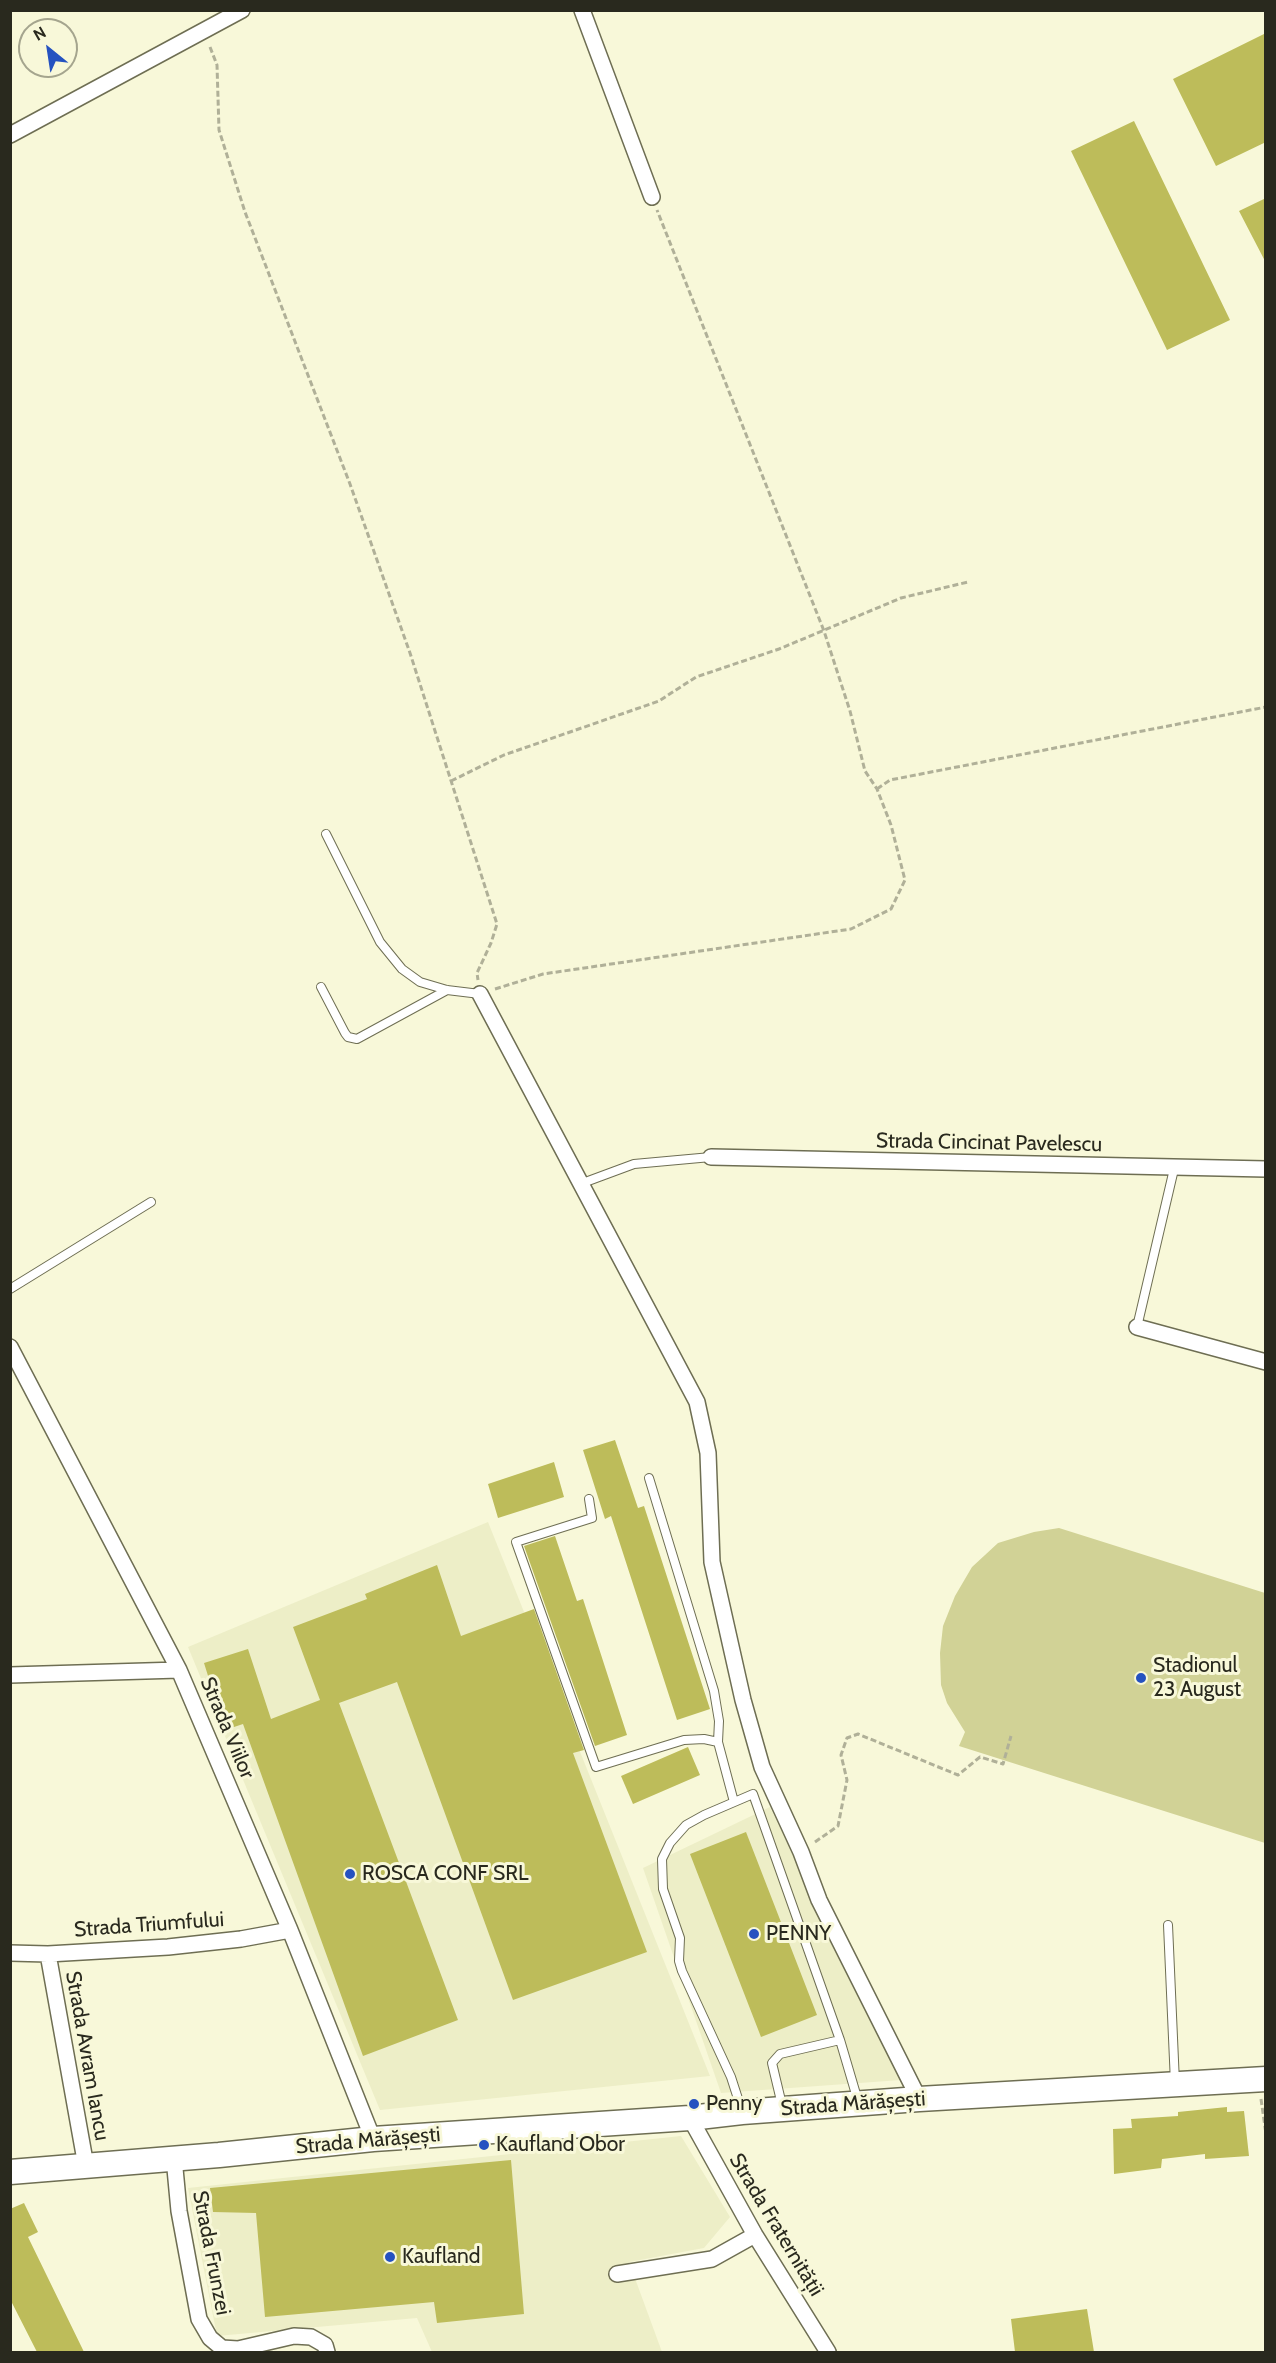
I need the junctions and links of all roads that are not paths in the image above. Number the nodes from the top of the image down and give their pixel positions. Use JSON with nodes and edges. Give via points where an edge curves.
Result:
{"nodes":[{"id":1,"x":242,"y":10,"type":"edge"},
{"id":2,"x":582,"y":10,"type":"edge"},
{"id":3,"x":10,"y":135,"type":"edge"},
{"id":4,"x":652,"y":197,"type":"road end"},
{"id":5,"x":326,"y":834,"type":"dead end"},
{"id":6,"x":321,"y":987,"type":"dead end"},
{"id":7,"x":447,"y":990,"type":"junction"},
{"id":8,"x":480,"y":994,"type":"joint"},
{"id":9,"x":711,"y":1157,"type":"joint"},
{"id":10,"x":1174,"y":1169,"type":"junction"},
{"id":11,"x":1266,"y":1169,"type":"edge"},
{"id":12,"x":580,"y":1184,"type":"junction"},
{"id":13,"x":151,"y":1203,"type":"dead end"},
{"id":14,"x":10,"y":1289,"type":"edge"},
{"id":15,"x":1137,"y":1327,"type":"joint"},
{"id":16,"x":10,"y":1347,"type":"edge"},
{"id":17,"x":1266,"y":1362,"type":"edge"},
{"id":18,"x":649,"y":1478,"type":"dead end"},
{"id":19,"x":589,"y":1499,"type":"dead end"},
{"id":20,"x":179,"y":1670,"type":"junction"},
{"id":21,"x":10,"y":1675,"type":"edge"},
{"id":22,"x":718,"y":1742,"type":"junction"},
{"id":23,"x":770,"y":1787,"type":"junction"},
{"id":24,"x":753,"y":1794,"type":"junction"},
{"id":25,"x":734,"y":1802,"type":"junction"},
{"id":26,"x":1168,"y":1925,"type":"dead end"},
{"id":27,"x":290,"y":1930,"type":"junction"},
{"id":28,"x":10,"y":1953,"type":"edge"},
{"id":29,"x":48,"y":1954,"type":"junction"},
{"id":30,"x":840,"y":2040,"type":"junction"},
{"id":31,"x":1262,"y":2079,"type":"edge"},
{"id":32,"x":1175,"y":2084,"type":"junction"},
{"id":33,"x":919,"y":2099,"type":"junction"},
{"id":34,"x":859,"y":2104,"type":"junction"},
{"id":35,"x":783,"y":2109,"type":"junction"},
{"id":36,"x":742,"y":2112,"type":"junction"},
{"id":37,"x":690,"y":2118,"type":"junction"},
{"id":38,"x":373,"y":2139,"type":"junction"},
{"id":39,"x":174,"y":2158,"type":"junction"},
{"id":40,"x":86,"y":2166,"type":"junction"},
{"id":41,"x":10,"y":2172,"type":"edge"},
{"id":42,"x":755,"y":2235,"type":"junction"},
{"id":43,"x":617,"y":2274,"type":"dead end"},
{"id":44,"x":327,"y":2352,"type":"edge"},
{"id":45,"x":828,"y":2352,"type":"edge"}],
"edges":[{"from":1,"to":3,"type":"street"},
{"from":2,"to":4,"type":"street"},
{"from":5,"to":7,"type":"lane","via":[[380,942],[402,969],[420,982]]},
{"from":6,"to":7,"type":"lane","via":[[345,1033],[357,1039]]},
{"from":7,"to":8,"type":"lane"},
{"from":8,"to":12,"type":"street"},
{"from":9,"to":10,"type":"street","name":"Strada Cincinat Pavelescu"},
{"from":9,"to":12,"type":"lane","via":[[634,1164]]},
{"from":10,"to":11,"type":"street","name":"Strada Cincinat Pavelescu"},
{"from":10,"to":15,"type":"lane"},
{"from":12,"to":23,"type":"street","via":[[697,1402],[708,1453],[712,1562],[743,1700]]},
{"from":13,"to":14,"type":"lane"},
{"from":15,"to":17,"type":"street"},
{"from":16,"to":20,"type":"street","name":"Strada Viilor"},
{"from":18,"to":22,"type":"lane","via":[[714,1691]]},
{"from":19,"to":22,"type":"lane","via":[[592,1518],[516,1542],[596,1767],[684,1740],[704,1738]]},
{"from":20,"to":21,"type":"street"},
{"from":20,"to":27,"type":"street","name":"Strada Viilor"},
{"from":22,"to":25,"type":"lane"},
{"from":23,"to":24,"type":"lane"},
{"from":23,"to":33,"type":"street","via":[[819,1900]]},
{"from":24,"to":25,"type":"lane"},
{"from":24,"to":30,"type":"lane"},
{"from":25,"to":36,"type":"lane","via":[[686,1825],[670,1843],[662,1869],[663,1889],[680,1938],[682,1971],[731,2077]]},
{"from":26,"to":32,"type":"lane"},
{"from":27,"to":29,"type":"street","name":"Strada Triumfului","via":[[168,1947]]},
{"from":27,"to":38,"type":"street","name":"Strada Viilor"},
{"from":28,"to":29,"type":"street","name":"Strada Triumfului"},
{"from":29,"to":40,"type":"street","name":"Strada Avram Iancu"},
{"from":30,"to":34,"type":"lane"},
{"from":30,"to":35,"type":"lane","via":[[780,2054],[772,2062]]},
{"from":31,"to":32,"type":"main road","name":"Strada Mărășești"},
{"from":32,"to":33,"type":"main road","name":"Strada Mărășești"},
{"from":33,"to":34,"type":"main road","name":"Strada Mărășești"},
{"from":34,"to":35,"type":"main road","name":"Strada Mărășești"},
{"from":35,"to":36,"type":"main road","name":"Strada Mărășești"},
{"from":36,"to":37,"type":"main road","name":"Strada Mărășești"},
{"from":37,"to":38,"type":"main road","name":"Strada Mărășești"},
{"from":37,"to":42,"type":"street","name":"Strada Fraternității"},
{"from":38,"to":39,"type":"main road","name":"Strada Mărășești"},
{"from":39,"to":40,"type":"main road","name":"Strada Mărășești"},
{"from":39,"to":44,"type":"street","name":"Strada Frunzei","via":[[179,2211],[199,2319],[210,2338],[222,2348],[238,2349],[294,2336],[311,2337],[325,2345]]},
{"from":40,"to":41,"type":"main road","name":"Strada Mărășești"},
{"from":42,"to":43,"type":"street","via":[[712,2259]]},
{"from":42,"to":45,"type":"street","name":"Strada Fraternității"}]}
